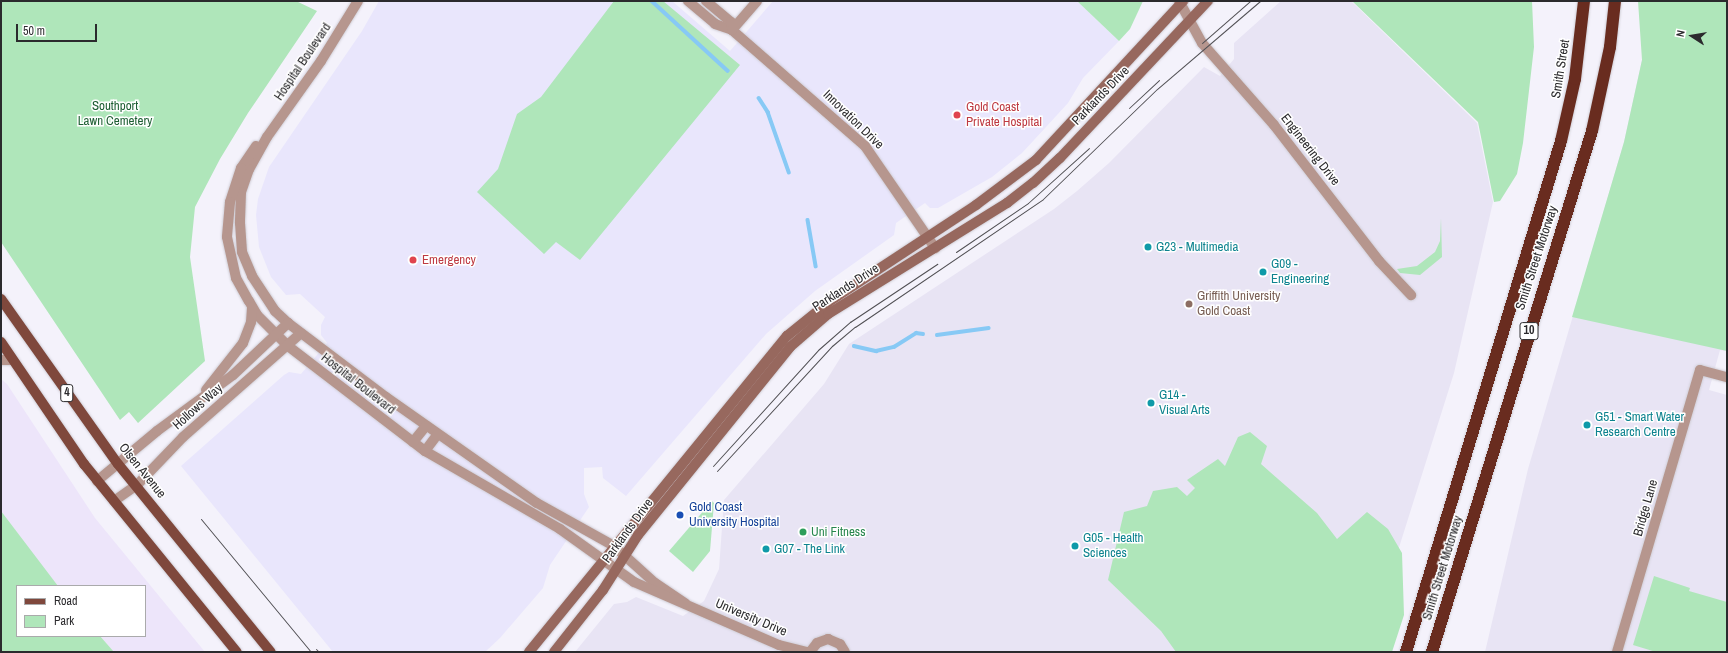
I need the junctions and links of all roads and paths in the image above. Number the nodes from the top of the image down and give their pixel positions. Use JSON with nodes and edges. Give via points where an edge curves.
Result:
{"nodes":[{"id":1,"x":358,"y":1,"type":"edge"},
{"id":2,"x":688,"y":1,"type":"edge"},
{"id":3,"x":706,"y":1,"type":"edge"},
{"id":4,"x":757,"y":1,"type":"edge"},
{"id":5,"x":1208,"y":1,"type":"edge"},
{"id":6,"x":1584,"y":1,"type":"edge"},
{"id":7,"x":1181,"y":2,"type":"edge"},
{"id":8,"x":1614,"y":4,"type":"edge"},
{"id":9,"x":1189,"y":22,"type":"junction"},
{"id":10,"x":732,"y":30,"type":"junction"},
{"id":11,"x":268,"y":137,"type":"junction"},
{"id":12,"x":1561,"y":141,"type":"joint"},
{"id":13,"x":928,"y":236,"type":"junction"},
{"id":14,"x":935,"y":248,"type":"junction"},
{"id":15,"x":1411,"y":295,"type":"dead end"},
{"id":16,"x":1,"y":299,"type":"edge"},
{"id":17,"x":252,"y":307,"type":"junction"},
{"id":18,"x":288,"y":323,"type":"junction"},
{"id":19,"x":301,"y":333,"type":"junction"},
{"id":20,"x":276,"y":334,"type":"junction"},
{"id":21,"x":1,"y":342,"type":"edge"},
{"id":22,"x":288,"y":346,"type":"junction"},
{"id":23,"x":1,"y":360,"type":"edge"},
{"id":24,"x":12,"y":360,"type":"junction"},
{"id":25,"x":1727,"y":377,"type":"edge"},
{"id":26,"x":197,"y":401,"type":"junction"},
{"id":27,"x":426,"y":426,"type":"junction"},
{"id":28,"x":438,"y":434,"type":"junction"},
{"id":29,"x":414,"y":442,"type":"junction"},
{"id":30,"x":425,"y":451,"type":"junction"},
{"id":31,"x":118,"y":464,"type":"junction"},
{"id":32,"x":97,"y":481,"type":"junction"},
{"id":33,"x":137,"y":485,"type":"junction"},
{"id":34,"x":114,"y":501,"type":"junction"},
{"id":35,"x":614,"y":546,"type":"junction"},
{"id":36,"x":625,"y":555,"type":"junction"},
{"id":37,"x":603,"y":560,"type":"junction"},
{"id":38,"x":616,"y":569,"type":"junction"},
{"id":39,"x":686,"y":604,"type":"junction"},
{"id":40,"x":236,"y":652,"type":"edge"},
{"id":41,"x":272,"y":652,"type":"edge"},
{"id":42,"x":529,"y":652,"type":"edge"},
{"id":43,"x":554,"y":652,"type":"edge"},
{"id":44,"x":807,"y":652,"type":"edge"},
{"id":45,"x":810,"y":652,"type":"edge"},
{"id":46,"x":845,"y":652,"type":"edge"},
{"id":47,"x":1406,"y":652,"type":"edge"},
{"id":48,"x":1432,"y":652,"type":"edge"},
{"id":49,"x":1617,"y":652,"type":"edge"}],
"edges":[{"from":1,"to":11,"type":"street","name":"Hospital Boulevard","via":[[321,61]]},
{"from":2,"to":10,"type":"street","name":"Innovation Drive","via":[[715,24]]},
{"from":3,"to":10,"type":"street","name":"Innovation Drive","via":[[731,22]]},
{"from":4,"to":10,"type":"street"},
{"from":5,"to":9,"type":"street","name":"Parklands Drive"},
{"from":6,"to":12,"type":"highway","name":"Smith Street","number":"10","via":[[1575,79]]},
{"from":7,"to":9,"type":"street","name":"Engineering Drive"},
{"from":7,"to":13,"type":"street","name":"Parklands Drive","via":[[1036,160],[976,205]]},
{"from":8,"to":48,"type":"highway","name":"Smith Street Motorway","number":"10","via":[[1602,90],[1592,132]]},
{"from":9,"to":14,"type":"street","name":"Parklands Drive","via":[[1046,171],[1007,203]]},
{"from":9,"to":15,"type":"street","name":"Engineering Drive","via":[[1202,43],[1274,125],[1379,261]]},
{"from":10,"to":13,"type":"street","name":"Innovation Drive","via":[[865,146]]},
{"from":11,"to":17,"type":"street","name":"Hospital Boulevard","via":[[254,148],[241,168],[230,202],[227,237],[232,264],[236,278]]},
{"from":11,"to":18,"type":"street","name":"Hospital Boulevard","via":[[249,169],[241,192],[242,252],[261,293]]},
{"from":12,"to":47,"type":"highway","name":"Smith Street Motorway","number":"10"},
{"from":13,"to":14,"type":"street","name":"Innovation Drive"},
{"from":13,"to":35,"type":"street","name":"Parklands Drive","via":[[830,301],[787,336]]},
{"from":14,"to":36,"type":"street","name":"Parklands Drive","via":[[828,314],[790,347],[706,448]]},
{"from":16,"to":31,"type":"main road","name":"Olsen Avenue","number":"4"},
{"from":17,"to":20,"type":"street","name":"Hospital Boulevard"},
{"from":17,"to":26,"type":"street","via":[[251,322],[243,343]]},
{"from":18,"to":19,"type":"street","name":"Hospital Boulevard"},
{"from":18,"to":20,"type":"street","name":"Hollows Way"},
{"from":19,"to":22,"type":"street","name":"Hollows Way"},
{"from":19,"to":27,"type":"street","name":"Hospital Boulevard"},
{"from":20,"to":22,"type":"street","name":"Hospital Boulevard"},
{"from":20,"to":26,"type":"street","name":"Hollows Way","via":[[233,375]]},
{"from":21,"to":24,"type":"main road","number":"4"},
{"from":22,"to":29,"type":"street","name":"Hospital Boulevard"},
{"from":22,"to":33,"type":"street","name":"Hollows Way","via":[[183,437]]},
{"from":23,"to":24,"type":"street"},
{"from":24,"to":32,"type":"main road","number":"4"},
{"from":25,"to":49,"type":"street","name":"Bridge Lane","via":[[1700,370]]},
{"from":26,"to":31,"type":"street","name":"Hollows Way"},
{"from":27,"to":28,"type":"street","name":"Hospital Boulevard"},
{"from":27,"to":29,"type":"street"},
{"from":28,"to":30,"type":"street"},
{"from":28,"to":35,"type":"street","name":"Hospital Boulevard","via":[[537,503]]},
{"from":29,"to":30,"type":"street","name":"Hospital Boulevard"},
{"from":30,"to":37,"type":"street","name":"Hospital Boulevard","via":[[560,530]]},
{"from":31,"to":32,"type":"street","name":"Hollows Way"},
{"from":31,"to":33,"type":"main road","name":"Olsen Avenue","number":"4"},
{"from":32,"to":34,"type":"main road","number":"4"},
{"from":33,"to":34,"type":"street","name":"Hollows Way"},
{"from":33,"to":41,"type":"main road","name":"Olsen Avenue","number":"4"},
{"from":34,"to":40,"type":"main road","number":"4"},
{"from":35,"to":36,"type":"street","name":"Hospital Boulevard"},
{"from":35,"to":37,"type":"street","name":"Parklands Drive"},
{"from":36,"to":38,"type":"street","name":"Parklands Drive"},
{"from":36,"to":39,"type":"street","name":"University Drive","via":[[655,583]]},
{"from":37,"to":38,"type":"street","name":"Hospital Boulevard"},
{"from":37,"to":42,"type":"street","name":"Parklands Drive"},
{"from":38,"to":39,"type":"street","name":"University Drive","via":[[634,582]]},
{"from":38,"to":43,"type":"street","name":"Parklands Drive"},
{"from":39,"to":44,"type":"street","name":"University Drive","via":[[779,645]]},
{"from":45,"to":46,"type":"street","via":[[817,643],[828,639],[840,644]]}]}
